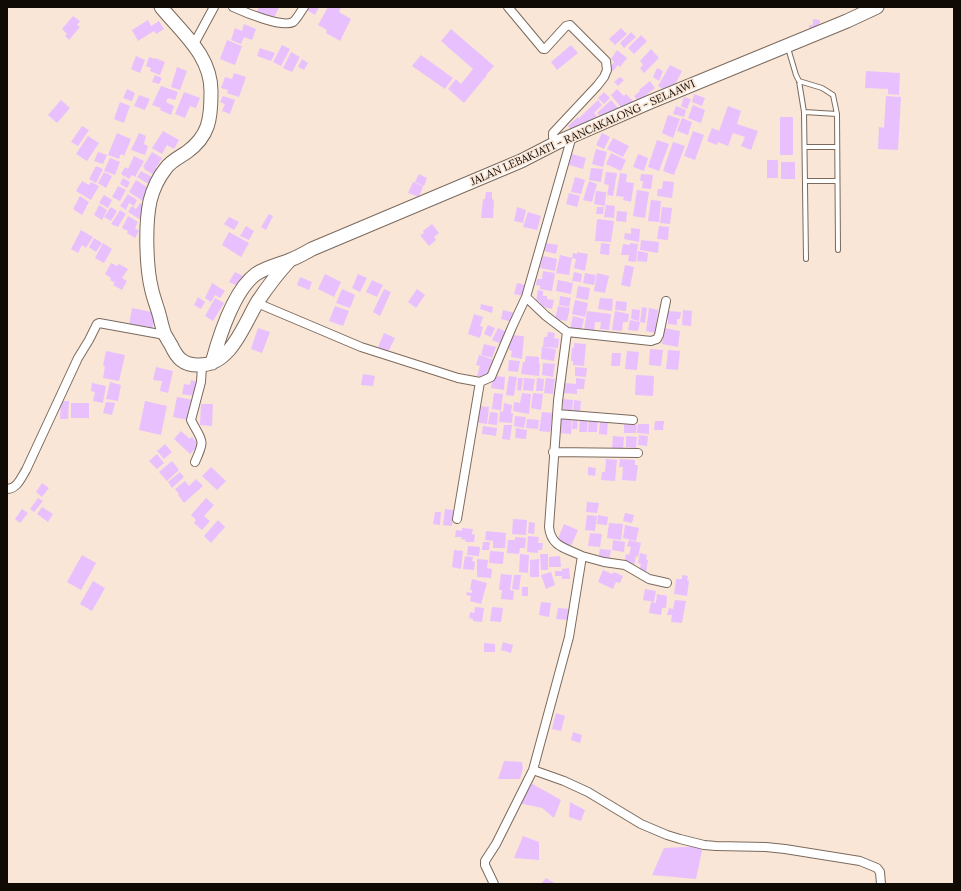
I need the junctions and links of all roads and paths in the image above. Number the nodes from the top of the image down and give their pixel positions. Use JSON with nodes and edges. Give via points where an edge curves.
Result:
{"nodes":[{"id":1,"x":161,"y":7,"type":"edge"},
{"id":2,"x":214,"y":7,"type":"edge"},
{"id":3,"x":233,"y":7,"type":"edge"},
{"id":4,"x":304,"y":7,"type":"edge"},
{"id":5,"x":508,"y":7,"type":"edge"},
{"id":6,"x":877,"y":7,"type":"edge"},
{"id":7,"x":194,"y":44,"type":"junction"},
{"id":8,"x":788,"y":45,"type":"junction"},
{"id":9,"x":799,"y":81,"type":"junction"},
{"id":10,"x":804,"y":112,"type":"junction"},
{"id":11,"x":836,"y":114,"type":"junction"},
{"id":12,"x":572,"y":136,"type":"junction"},
{"id":13,"x":558,"y":142,"type":"junction"},
{"id":14,"x":836,"y":147,"type":"junction"},
{"id":15,"x":805,"y":148,"type":"junction"},
{"id":16,"x":805,"y":181,"type":"junction"},
{"id":17,"x":837,"y":181,"type":"junction"},
{"id":18,"x":838,"y":250,"type":"dead end"},
{"id":19,"x":806,"y":259,"type":"dead end"},
{"id":20,"x":290,"y":260,"type":"junction"},
{"id":21,"x":526,"y":297,"type":"junction"},
{"id":22,"x":666,"y":301,"type":"dead end"},
{"id":23,"x":257,"y":303,"type":"junction"},
{"id":24,"x":567,"y":332,"type":"junction"},
{"id":25,"x":165,"y":335,"type":"junction"},
{"id":26,"x":207,"y":364,"type":"junction"},
{"id":27,"x":480,"y":382,"type":"junction"},
{"id":28,"x":557,"y":414,"type":"junction"},
{"id":29,"x":633,"y":420,"type":"dead end"},
{"id":30,"x":553,"y":452,"type":"junction"},
{"id":31,"x":638,"y":453,"type":"dead end"},
{"id":32,"x":195,"y":462,"type":"dead end"},
{"id":33,"x":7,"y":489,"type":"edge"},
{"id":34,"x":457,"y":519,"type":"dead end"},
{"id":35,"x":582,"y":556,"type":"junction"},
{"id":36,"x":667,"y":583,"type":"dead end"},
{"id":37,"x":533,"y":770,"type":"junction"},
{"id":38,"x":494,"y":884,"type":"edge"},
{"id":39,"x":881,"y":884,"type":"edge"}],
"edges":[{"from":1,"to":7,"type":"main road"},
{"from":2,"to":7,"type":"street"},
{"from":3,"to":4,"type":"street","via":[[264,19],[290,23]]},
{"from":5,"to":13,"type":"street","via":[[543,48],[545,49],[569,25],[606,61],[607,70],[604,77],[553,133]]},
{"from":6,"to":8,"type":"main road","name":"JALAN LEBAKJATI - RANCAKALONG - SELAAWI"},
{"from":7,"to":25,"type":"main road","via":[[211,81],[206,132],[199,142],[167,167],[150,201],[148,216],[149,274]]},
{"from":8,"to":9,"type":"lane"},
{"from":8,"to":12,"type":"main road","name":"JALAN LEBAKJATI - RANCAKALONG - SELAAWI"},
{"from":9,"to":10,"type":"lane"},
{"from":9,"to":11,"type":"lane","via":[[822,88],[833,95]]},
{"from":10,"to":11,"type":"lane"},
{"from":10,"to":15,"type":"lane"},
{"from":11,"to":14,"type":"lane"},
{"from":12,"to":13,"type":"main road","name":"JALAN LEBAKJATI - RANCAKALONG - SELAAWI"},
{"from":12,"to":21,"type":"street"},
{"from":13,"to":20,"type":"main road","name":"JALAN LEBAKJATI - RANCAKALONG - SELAAWI","via":[[521,161]]},
{"from":14,"to":15,"type":"lane"},
{"from":14,"to":17,"type":"lane"},
{"from":15,"to":16,"type":"lane"},
{"from":16,"to":17,"type":"lane"},
{"from":16,"to":19,"type":"lane"},
{"from":17,"to":18,"type":"lane"},
{"from":20,"to":23,"type":"main road","name":"JALAN LEBAKJATI - RANCAKALONG - SELAAWI","via":[[274,277]]},
{"from":20,"to":26,"type":"main road","name":"JALAN LEBAKJATI - RANCAKALONG - SELAAWI","via":[[255,275],[244,288],[233,305]]},
{"from":21,"to":24,"type":"street"},
{"from":21,"to":27,"type":"street","via":[[491,377]]},
{"from":22,"to":24,"type":"street","via":[[659,335],[651,341]]},
{"from":23,"to":26,"type":"main road","name":"JALAN LEBAKJATI - RANCAKALONG - SELAAWI","via":[[228,352],[222,358]]},
{"from":23,"to":27,"type":"street","via":[[361,347],[458,378]]},
{"from":24,"to":28,"type":"street"},
{"from":25,"to":26,"type":"main road","via":[[179,359],[192,365]]},
{"from":25,"to":33,"type":"street","via":[[99,322],[78,358],[26,470],[15,486]]},
{"from":26,"to":32,"type":"street","via":[[191,420],[202,439],[202,447]]},
{"from":27,"to":34,"type":"street"},
{"from":28,"to":29,"type":"street"},
{"from":28,"to":30,"type":"street"},
{"from":30,"to":31,"type":"street"},
{"from":30,"to":35,"type":"street","via":[[550,535],[556,544]]},
{"from":35,"to":36,"type":"street","via":[[625,565],[649,579]]},
{"from":35,"to":37,"type":"street","via":[[569,637]]},
{"from":37,"to":38,"type":"street","via":[[485,861]]},
{"from":37,"to":39,"type":"street","via":[[588,792],[642,824],[667,835],[704,845],[785,849],[860,861],[877,868]]}]}
